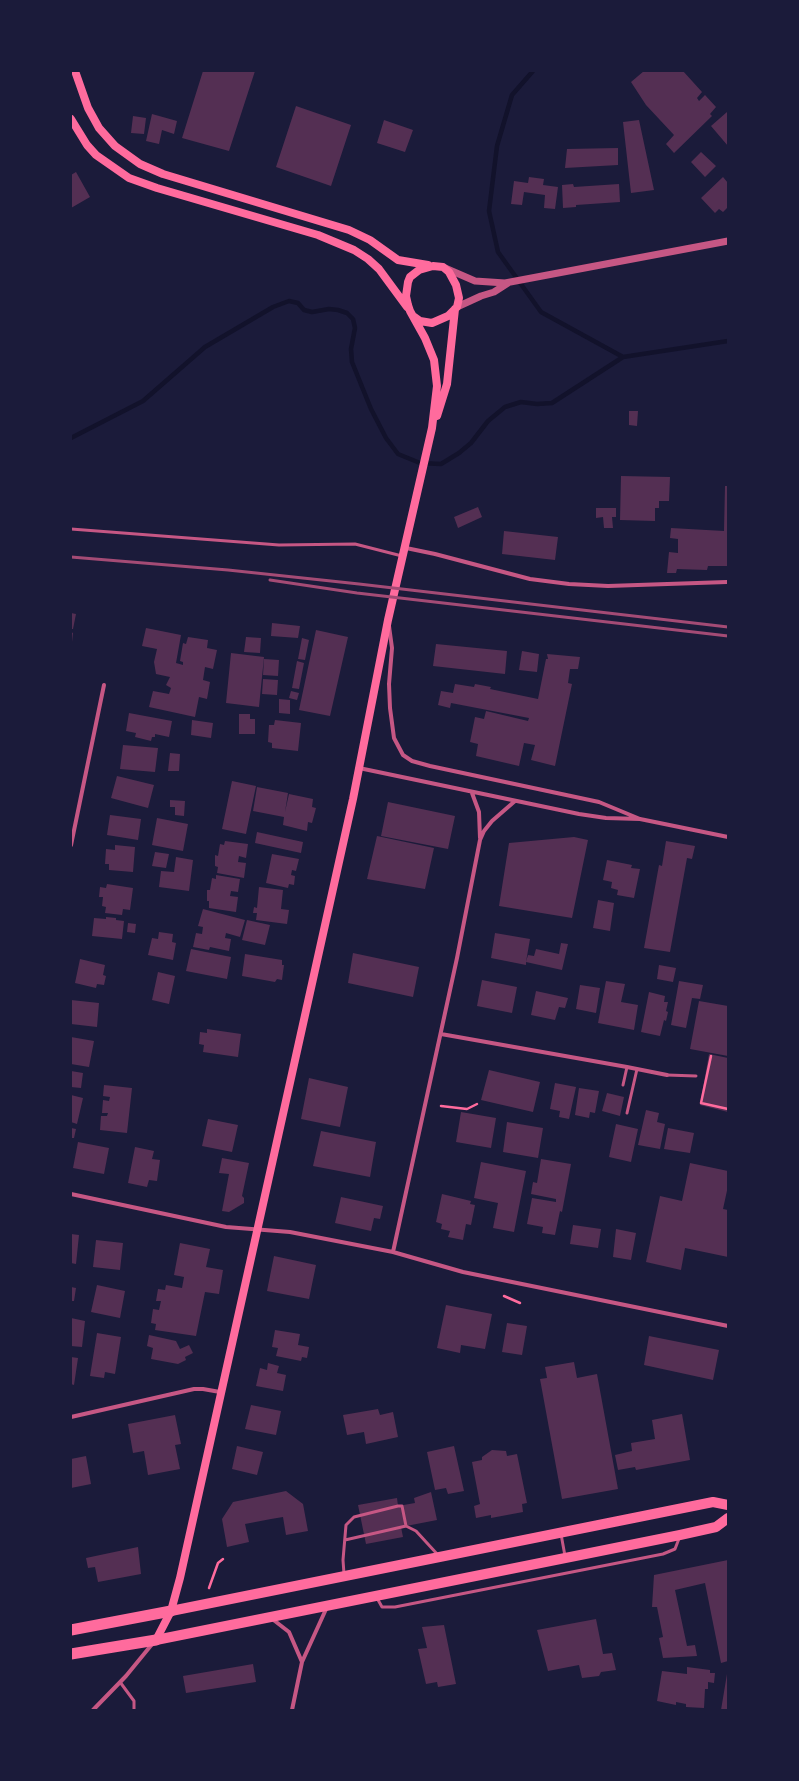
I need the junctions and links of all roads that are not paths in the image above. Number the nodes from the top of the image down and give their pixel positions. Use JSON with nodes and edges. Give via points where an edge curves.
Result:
{"nodes":[{"id":1,"x":75,"y":71,"type":"edge"},
{"id":2,"x":71,"y":119,"type":"edge"},
{"id":3,"x":728,"y":241,"type":"edge"},
{"id":4,"x":433,"y":266,"type":"junction"},
{"id":5,"x":443,"y":267,"type":"junction"},
{"id":6,"x":498,"y":286,"type":"junction"},
{"id":7,"x":456,"y":308,"type":"junction"},
{"id":8,"x":412,"y":313,"type":"junction"},
{"id":9,"x":436,"y":414,"type":"junction"},
{"id":10,"x":71,"y":529,"type":"edge"},
{"id":11,"x":405,"y":552,"type":"junction"},
{"id":12,"x":728,"y":582,"type":"edge"},
{"id":13,"x":388,"y":620,"type":"junction"},
{"id":14,"x":104,"y":685,"type":"dead end"},
{"id":15,"x":359,"y":768,"type":"junction"},
{"id":16,"x":472,"y":793,"type":"junction"},
{"id":17,"x":515,"y":801,"type":"junction"},
{"id":18,"x":640,"y":818,"type":"junction"},
{"id":19,"x":728,"y":837,"type":"edge"},
{"id":20,"x":480,"y":840,"type":"junction"},
{"id":21,"x":71,"y":845,"type":"edge"},
{"id":22,"x":440,"y":1034,"type":"junction"},
{"id":23,"x":626,"y":1067,"type":"junction"},
{"id":24,"x":637,"y":1069,"type":"junction"},
{"id":25,"x":667,"y":1076,"type":"joint"},
{"id":26,"x":696,"y":1076,"type":"dead end"},
{"id":27,"x":623,"y":1085,"type":"dead end"},
{"id":28,"x":627,"y":1114,"type":"dead end"},
{"id":29,"x":71,"y":1194,"type":"edge"},
{"id":30,"x":257,"y":1229,"type":"junction"},
{"id":31,"x":393,"y":1252,"type":"junction"},
{"id":32,"x":728,"y":1326,"type":"edge"},
{"id":33,"x":220,"y":1392,"type":"junction"},
{"id":34,"x":71,"y":1417,"type":"edge"},
{"id":35,"x":728,"y":1505,"type":"edge"},
{"id":36,"x":728,"y":1518,"type":"edge"},
{"id":37,"x":406,"y":1526,"type":"junction"},
{"id":38,"x":561,"y":1532,"type":"junction"},
{"id":39,"x":680,"y":1535,"type":"junction"},
{"id":40,"x":345,"y":1540,"type":"junction"},
{"id":41,"x":440,"y":1556,"type":"junction"},
{"id":42,"x":565,"y":1557,"type":"junction"},
{"id":43,"x":345,"y":1576,"type":"junction"},
{"id":44,"x":376,"y":1595,"type":"junction"},
{"id":45,"x":328,"y":1605,"type":"junction"},
{"id":46,"x":171,"y":1611,"type":"junction"},
{"id":47,"x":270,"y":1618,"type":"junction"},
{"id":48,"x":71,"y":1630,"type":"edge"},
{"id":49,"x":156,"y":1640,"type":"junction"},
{"id":50,"x":71,"y":1654,"type":"edge"},
{"id":51,"x":302,"y":1662,"type":"junction"},
{"id":52,"x":120,"y":1682,"type":"junction"},
{"id":53,"x":93,"y":1710,"type":"edge"},
{"id":54,"x":134,"y":1710,"type":"edge"},
{"id":55,"x":292,"y":1710,"type":"edge"}],
"edges":[{"from":1,"to":4,"type":"main road","via":[[88,108],[99,128],[115,146],[140,164],[163,174],[349,230],[370,240],[398,260]]},
{"from":2,"to":8,"type":"main road","via":[[87,146],[116,171],[129,178],[318,235],[354,250],[379,269]]},
{"from":3,"to":6,"type":"street"},
{"from":4,"to":5,"type":"main road"},
{"from":4,"to":8,"type":"main road","via":[[419,270],[410,277],[406,296]]},
{"from":5,"to":6,"type":"street","via":[[476,281]]},
{"from":5,"to":7,"type":"main road","via":[[458,289]]},
{"from":6,"to":7,"type":"street"},
{"from":7,"to":8,"type":"main road","via":[[448,316],[432,323],[420,322]]},
{"from":7,"to":9,"type":"main road","via":[[448,384]]},
{"from":8,"to":9,"type":"main road","via":[[434,360],[437,386]]},
{"from":9,"to":11,"type":"main road"},
{"from":10,"to":11,"type":"lane","via":[[279,545],[355,544]]},
{"from":11,"to":12,"type":"street","via":[[435,554],[530,579],[568,584],[608,586]]},
{"from":11,"to":13,"type":"main road"},
{"from":13,"to":15,"type":"main road"},
{"from":13,"to":18,"type":"street","via":[[392,648],[390,708],[394,738],[403,755],[412,761],[430,766],[599,802]]},
{"from":14,"to":21,"type":"street"},
{"from":15,"to":16,"type":"street"},
{"from":15,"to":30,"type":"main road"},
{"from":16,"to":17,"type":"street"},
{"from":16,"to":20,"type":"street","via":[[479,816]]},
{"from":17,"to":18,"type":"street","via":[[606,818]]},
{"from":17,"to":20,"type":"street","via":[[492,821]]},
{"from":18,"to":19,"type":"street"},
{"from":20,"to":22,"type":"street"},
{"from":22,"to":23,"type":"street"},
{"from":22,"to":31,"type":"street"},
{"from":23,"to":24,"type":"street"},
{"from":23,"to":27,"type":"lane"},
{"from":24,"to":25,"type":"street"},
{"from":24,"to":28,"type":"lane"},
{"from":25,"to":26,"type":"lane"},
{"from":29,"to":30,"type":"street","via":[[226,1227]]},
{"from":30,"to":31,"type":"street","via":[[290,1232]]},
{"from":30,"to":33,"type":"main road"},
{"from":31,"to":32,"type":"street","via":[[463,1272]]},
{"from":33,"to":34,"type":"street","via":[[194,1389]]},
{"from":33,"to":46,"type":"main road"},
{"from":35,"to":38,"type":"main road","via":[[713,1502]]},
{"from":36,"to":39,"type":"main road","via":[[716,1527]]},
{"from":37,"to":40,"type":"lane"},
{"from":37,"to":40,"type":"lane","via":[[402,1506],[354,1517],[346,1525]]},
{"from":37,"to":41,"type":"lane","via":[[416,1531]]},
{"from":38,"to":41,"type":"main road"},
{"from":38,"to":42,"type":"lane"},
{"from":39,"to":42,"type":"main road"},
{"from":39,"to":44,"type":"lane","via":[[676,1550],[663,1554],[395,1607],[382,1607]]},
{"from":40,"to":43,"type":"lane"},
{"from":41,"to":43,"type":"main road"},
{"from":42,"to":44,"type":"main road"},
{"from":43,"to":46,"type":"main road"},
{"from":44,"to":45,"type":"main road"},
{"from":45,"to":47,"type":"main road"},
{"from":45,"to":51,"type":"street"},
{"from":46,"to":48,"type":"highway"},
{"from":46,"to":49,"type":"main road"},
{"from":47,"to":49,"type":"main road"},
{"from":47,"to":51,"type":"street","via":[[290,1632]]},
{"from":49,"to":50,"type":"highway"},
{"from":49,"to":52,"type":"street"},
{"from":51,"to":55,"type":"street"},
{"from":52,"to":53,"type":"street"},
{"from":52,"to":54,"type":"lane","via":[[134,1701]]}]}
